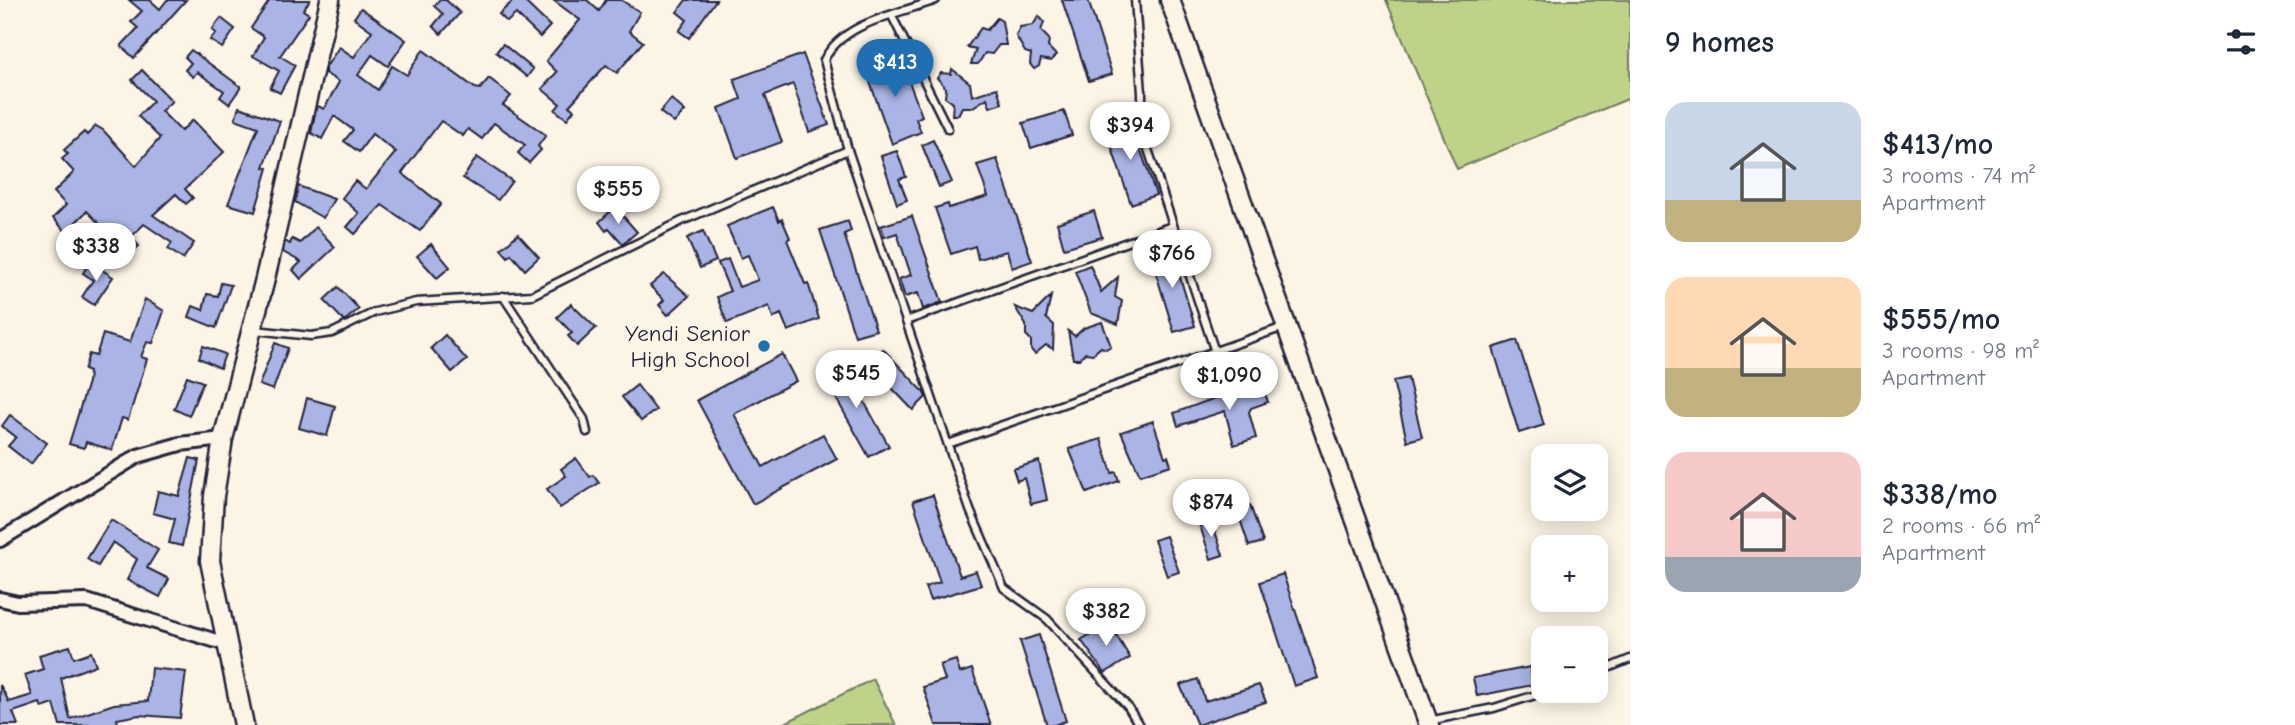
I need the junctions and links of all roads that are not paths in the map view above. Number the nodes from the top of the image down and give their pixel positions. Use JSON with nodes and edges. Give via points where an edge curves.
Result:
{"nodes":[{"id":1,"x":330,"y":0,"type":"edge"},
{"id":2,"x":936,"y":0,"type":"edge"},
{"id":3,"x":1135,"y":0,"type":"edge"},
{"id":4,"x":1170,"y":0,"type":"edge"},
{"id":5,"x":892,"y":16,"type":"junction"},
{"id":6,"x":948,"y":129,"type":"dead end"},
{"id":7,"x":848,"y":150,"type":"junction"},
{"id":8,"x":1172,"y":226,"type":"junction"},
{"id":9,"x":503,"y":296,"type":"junction"},
{"id":10,"x":906,"y":321,"type":"junction"},
{"id":11,"x":1286,"y":327,"type":"junction"},
{"id":12,"x":251,"y":330,"type":"junction"},
{"id":13,"x":1215,"y":352,"type":"junction"},
{"id":14,"x":587,"y":432,"type":"dead end"},
{"id":15,"x":223,"y":439,"type":"junction"},
{"id":16,"x":948,"y":444,"type":"junction"},
{"id":17,"x":0,"y":540,"type":"edge"},
{"id":18,"x":0,"y":599,"type":"edge"},
{"id":19,"x":226,"y":644,"type":"junction"},
{"id":20,"x":1630,"y":659,"type":"edge"},
{"id":21,"x":1608,"y":668,"type":"edge"},
{"id":22,"x":1531,"y":697,"type":"edge"},
{"id":23,"x":1428,"y":723,"type":"edge"},
{"id":24,"x":244,"y":725,"type":"edge"},
{"id":25,"x":1139,"y":725,"type":"edge"}],
"edges":[{"from":1,"to":12,"type":"main road"},
{"from":2,"to":5,"type":"lane"},
{"from":3,"to":8,"type":"lane","via":[[1142,131]]},
{"from":4,"to":11,"type":"main road"},
{"from":5,"to":6,"type":"lane"},
{"from":5,"to":7,"type":"lane","via":[[850,31],[832,44],[824,60]]},
{"from":7,"to":9,"type":"lane","via":[[682,221],[532,295]]},
{"from":7,"to":10,"type":"lane"},
{"from":8,"to":10,"type":"lane"},
{"from":8,"to":13,"type":"lane"},
{"from":9,"to":12,"type":"lane","via":[[416,302],[311,336]]},
{"from":9,"to":14,"type":"lane","via":[[584,419]]},
{"from":10,"to":16,"type":"lane"},
{"from":11,"to":13,"type":"lane"},
{"from":11,"to":23,"type":"main road"},
{"from":12,"to":15,"type":"main road"},
{"from":13,"to":16,"type":"lane"},
{"from":15,"to":17,"type":"street","via":[[180,443],[138,456]]},
{"from":15,"to":19,"type":"main road","via":[[210,549]]},
{"from":16,"to":25,"type":"lane","via":[[1004,589],[1047,619]]},
{"from":18,"to":19,"type":"street","via":[[18,603],[87,601]]},
{"from":19,"to":24,"type":"main road"},
{"from":20,"to":21,"type":"lane"},
{"from":22,"to":23,"type":"lane"}]}
